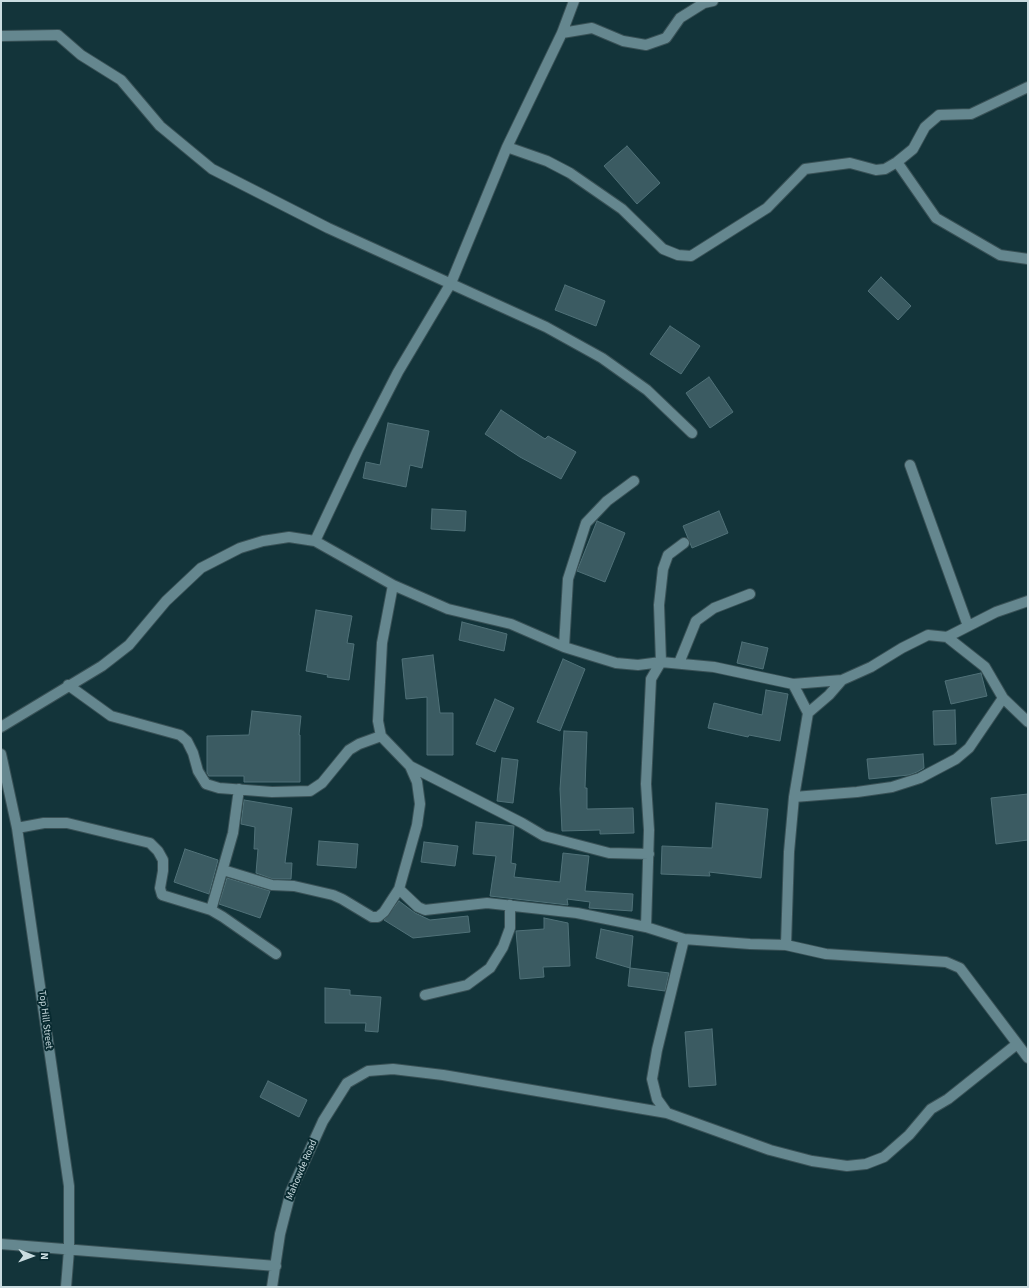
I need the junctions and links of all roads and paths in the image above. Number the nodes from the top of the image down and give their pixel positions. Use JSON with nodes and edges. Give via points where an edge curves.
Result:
{"nodes":[{"id":1,"x":574,"y":1,"type":"edge"},
{"id":2,"x":713,"y":1,"type":"edge"},
{"id":3,"x":562,"y":33,"type":"junction"},
{"id":4,"x":1,"y":36,"type":"edge"},
{"id":5,"x":1028,"y":87,"type":"edge"},
{"id":6,"x":507,"y":147,"type":"junction"},
{"id":7,"x":897,"y":162,"type":"junction"},
{"id":8,"x":1028,"y":259,"type":"edge"},
{"id":9,"x":451,"y":283,"type":"junction"},
{"id":10,"x":692,"y":433,"type":"dead end"},
{"id":11,"x":910,"y":465,"type":"dead end"},
{"id":12,"x":634,"y":480,"type":"dead end"},
{"id":13,"x":315,"y":541,"type":"junction"},
{"id":14,"x":684,"y":543,"type":"dead end"},
{"id":15,"x":393,"y":585,"type":"junction"},
{"id":16,"x":750,"y":594,"type":"dead end"},
{"id":17,"x":1028,"y":601,"type":"edge"},
{"id":18,"x":968,"y":626,"type":"junction"},
{"id":19,"x":947,"y":637,"type":"junction"},
{"id":20,"x":564,"y":647,"type":"junction"},
{"id":21,"x":661,"y":662,"type":"junction"},
{"id":22,"x":679,"y":663,"type":"junction"},
{"id":23,"x":842,"y":680,"type":"junction"},
{"id":24,"x":794,"y":684,"type":"junction"},
{"id":25,"x":68,"y":685,"type":"junction"},
{"id":26,"x":1003,"y":698,"type":"junction"},
{"id":27,"x":808,"y":714,"type":"junction"},
{"id":28,"x":1028,"y":722,"type":"edge"},
{"id":29,"x":1,"y":727,"type":"edge"},
{"id":30,"x":381,"y":736,"type":"junction"},
{"id":31,"x":1,"y":754,"type":"edge"},
{"id":32,"x":410,"y":766,"type":"junction"},
{"id":33,"x":239,"y":789,"type":"junction"},
{"id":34,"x":794,"y":797,"type":"junction"},
{"id":35,"x":17,"y":828,"type":"junction"},
{"id":36,"x":648,"y":854,"type":"junction"},
{"id":37,"x":223,"y":870,"type":"junction"},
{"id":38,"x":399,"y":889,"type":"junction"},
{"id":39,"x":510,"y":905,"type":"junction"},
{"id":40,"x":211,"y":910,"type":"junction"},
{"id":41,"x":646,"y":927,"type":"junction"},
{"id":42,"x":684,"y":940,"type":"junction"},
{"id":43,"x":786,"y":945,"type":"junction"},
{"id":44,"x":276,"y":954,"type":"dead end"},
{"id":45,"x":425,"y":995,"type":"dead end"},
{"id":46,"x":1017,"y":1044,"type":"junction"},
{"id":47,"x":1028,"y":1058,"type":"edge"},
{"id":48,"x":667,"y":1113,"type":"junction"},
{"id":49,"x":1,"y":1244,"type":"edge"},
{"id":50,"x":69,"y":1250,"type":"junction"},
{"id":51,"x":276,"y":1266,"type":"junction"},
{"id":52,"x":66,"y":1287,"type":"edge"},
{"id":53,"x":272,"y":1287,"type":"edge"}],
"edges":[{"from":1,"to":3,"type":"street"},
{"from":2,"to":3,"type":"street","via":[[704,3],[680,18],[666,38],[646,45],[623,40],[592,28]]},
{"from":3,"to":6,"type":"street"},
{"from":4,"to":9,"type":"street","via":[[58,35],[81,55],[121,80],[160,126],[212,169],[328,228]]},
{"from":5,"to":7,"type":"street","via":[[971,114],[939,115],[925,127],[913,149]]},
{"from":6,"to":7,"type":"street","via":[[547,161],[570,173],[622,209],[663,249],[678,255],[691,256],[767,208],[805,169],[850,163],[876,170],[885,169]]},
{"from":6,"to":9,"type":"street"},
{"from":7,"to":8,"type":"street","via":[[936,218],[1000,255]]},
{"from":9,"to":10,"type":"street","via":[[546,327],[602,358],[647,390]]},
{"from":9,"to":13,"type":"street","via":[[398,372]]},
{"from":11,"to":18,"type":"street"},
{"from":12,"to":20,"type":"street","via":[[586,523],[568,579]]},
{"from":13,"to":15,"type":"street"},
{"from":13,"to":25,"type":"street","via":[[289,537],[262,541],[240,548],[201,568],[166,602],[129,645],[102,666]]},
{"from":14,"to":21,"type":"street","via":[[668,555],[663,569],[660,605]]},
{"from":15,"to":20,"type":"street","via":[[448,609],[511,624]]},
{"from":15,"to":30,"type":"street","via":[[382,643],[378,721]]},
{"from":16,"to":22,"type":"street","via":[[714,608],[696,621]]},
{"from":17,"to":18,"type":"street","via":[[996,612]]},
{"from":18,"to":19,"type":"street"},
{"from":19,"to":23,"type":"street","via":[[928,635]]},
{"from":19,"to":26,"type":"street","via":[[985,667]]},
{"from":20,"to":21,"type":"street","via":[[616,663],[638,665]]},
{"from":21,"to":22,"type":"street"},
{"from":21,"to":36,"type":"street","via":[[651,679],[646,784]]},
{"from":22,"to":24,"type":"street","via":[[714,667]]},
{"from":23,"to":24,"type":"street"},
{"from":23,"to":27,"type":"street"},
{"from":24,"to":27,"type":"street"},
{"from":25,"to":29,"type":"street"},
{"from":25,"to":33,"type":"street","via":[[110,716],[180,735],[187,741],[198,771],[206,784],[219,788]]},
{"from":26,"to":28,"type":"street"},
{"from":26,"to":34,"type":"street","via":[[969,748],[956,759],[920,778],[892,787]]},
{"from":27,"to":34,"type":"street"},
{"from":30,"to":32,"type":"street"},
{"from":30,"to":33,"type":"street","via":[[349,750],[322,783],[310,791],[272,792]]},
{"from":31,"to":35,"type":"street","name":"Top Hill Street"},
{"from":32,"to":36,"type":"street","via":[[544,836],[608,853]]},
{"from":32,"to":38,"type":"street","via":[[417,782],[420,804],[417,825]]},
{"from":33,"to":37,"type":"street","via":[[233,832]]},
{"from":34,"to":43,"type":"street","via":[[789,852]]},
{"from":35,"to":40,"type":"street","via":[[44,823],[67,823],[150,843],[163,860],[160,888],[162,895]]},
{"from":35,"to":50,"type":"street","name":"Top Hill Street","via":[[69,1186]]},
{"from":36,"to":41,"type":"street"},
{"from":37,"to":38,"type":"street","via":[[272,885],[294,886],[333,895],[372,917],[378,917],[384,912]]},
{"from":37,"to":40,"type":"street"},
{"from":38,"to":39,"type":"street","via":[[418,907],[425,910],[487,903]]},
{"from":39,"to":41,"type":"street","via":[[577,913]]},
{"from":39,"to":45,"type":"street","via":[[510,928],[503,947],[490,968],[467,985]]},
{"from":40,"to":44,"type":"street"},
{"from":41,"to":42,"type":"street"},
{"from":42,"to":43,"type":"street"},
{"from":42,"to":48,"type":"street","via":[[652,1079],[657,1098]]},
{"from":43,"to":46,"type":"street","via":[[826,954],[946,962],[960,968]]},
{"from":46,"to":47,"type":"street"},
{"from":46,"to":48,"type":"street","via":[[932,1109],[909,1135],[884,1157],[866,1164],[847,1166],[812,1161],[770,1150]]},
{"from":48,"to":51,"type":"street","name":"Mahowde Road","via":[[443,1075],[393,1069],[368,1071],[347,1084],[323,1121],[291,1191],[280,1234]]},
{"from":49,"to":50,"type":"street"},
{"from":50,"to":51,"type":"street"},
{"from":50,"to":52,"type":"street","name":"Top Hill Street"},
{"from":51,"to":53,"type":"street","name":"Mahowde Road"}]}
